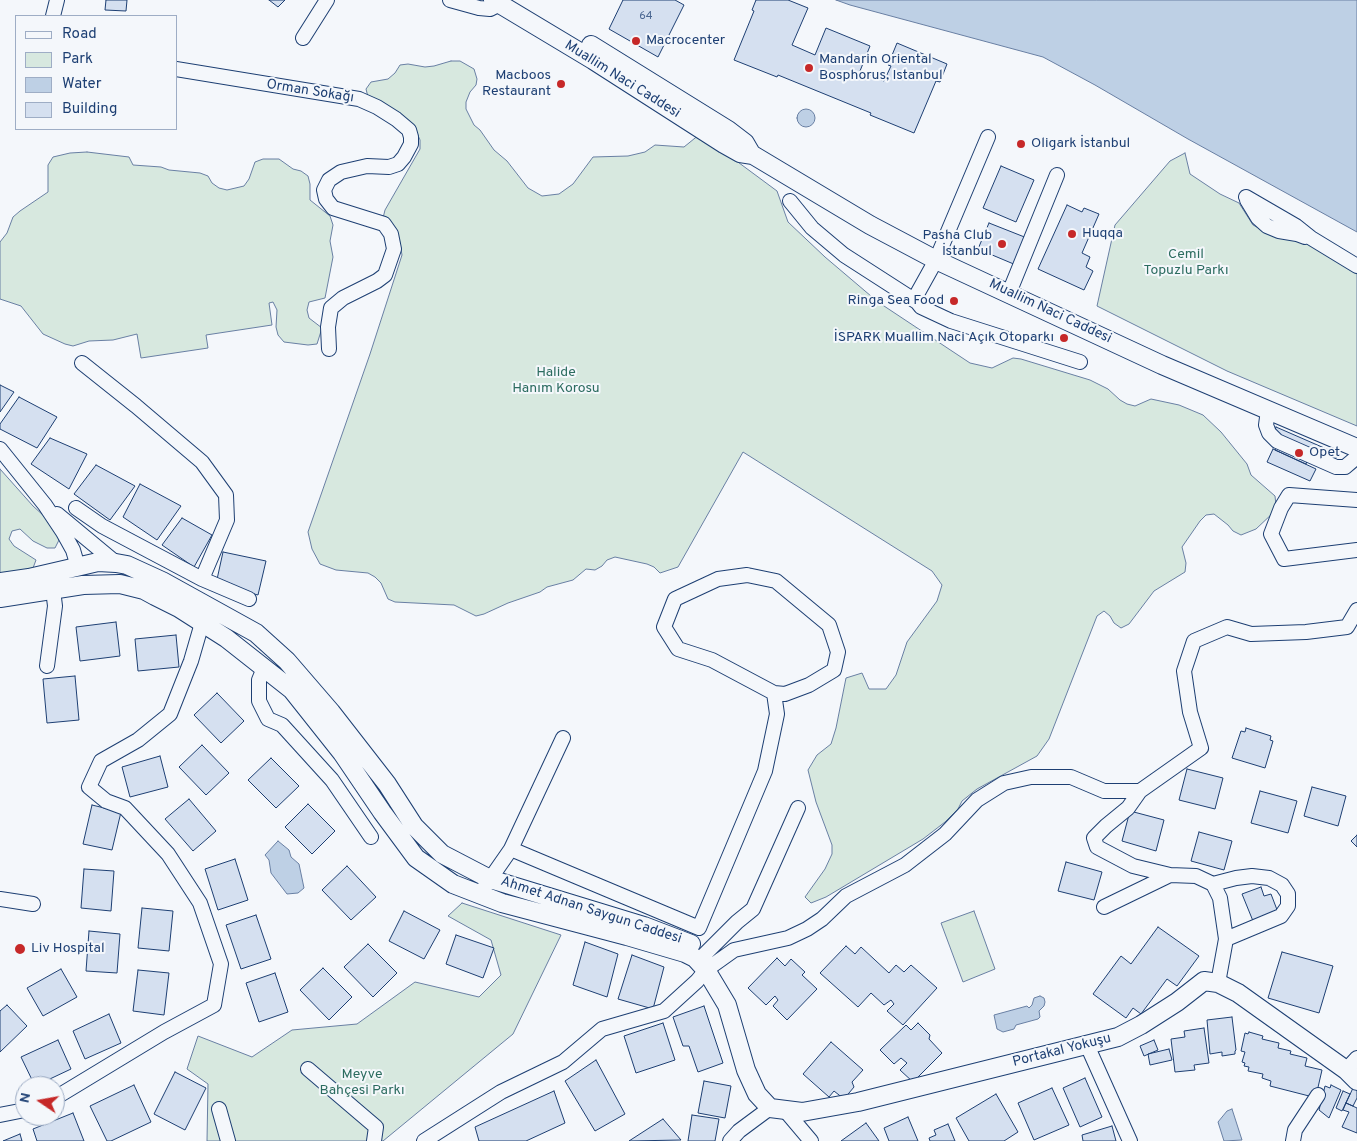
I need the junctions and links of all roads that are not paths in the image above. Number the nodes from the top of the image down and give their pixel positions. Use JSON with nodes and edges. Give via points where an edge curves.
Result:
{"nodes":[{"id":1,"x":56,"y":0,"type":"edge"},
{"id":2,"x":327,"y":0,"type":"edge"},
{"id":3,"x":450,"y":0,"type":"edge"},
{"id":4,"x":503,"y":1,"type":"edge"},
{"id":5,"x":53,"y":15,"type":"edge"},
{"id":6,"x":303,"y":38,"type":"dead end"},
{"id":7,"x":178,"y":69,"type":"edge"},
{"id":8,"x":988,"y":137,"type":"dead end"},
{"id":9,"x":1057,"y":175,"type":"dead end"},
{"id":10,"x":790,"y":201,"type":"dead end"},
{"id":11,"x":1311,"y":238,"type":"dead end"},
{"id":12,"x":936,"y":260,"type":"junction"},
{"id":13,"x":1357,"y":266,"type":"edge"},
{"id":14,"x":1009,"y":293,"type":"junction"},
{"id":15,"x":917,"y":302,"type":"junction"},
{"id":16,"x":329,"y":349,"type":"dead end"},
{"id":17,"x":1080,"y":362,"type":"dead end"},
{"id":18,"x":82,"y":363,"type":"dead end"},
{"id":19,"x":1268,"y":410,"type":"junction"},
{"id":20,"x":1357,"y":448,"type":"edge"},
{"id":21,"x":0,"y":449,"type":"edge"},
{"id":22,"x":1357,"y":457,"type":"edge"},
{"id":23,"x":1357,"y":500,"type":"edge"},
{"id":24,"x":45,"y":504,"type":"junction"},
{"id":25,"x":76,"y":508,"type":"dead end"},
{"id":26,"x":102,"y":526,"type":"junction"},
{"id":27,"x":91,"y":543,"type":"junction"},
{"id":28,"x":1357,"y":550,"type":"edge"},
{"id":29,"x":116,"y":562,"type":"junction"},
{"id":30,"x":78,"y":567,"type":"junction"},
{"id":31,"x":202,"y":579,"type":"junction"},
{"id":32,"x":0,"y":582,"type":"edge"},
{"id":33,"x":112,"y":584,"type":"junction"},
{"id":34,"x":82,"y":585,"type":"junction"},
{"id":35,"x":53,"y":590,"type":"junction"},
{"id":36,"x":0,"y":598,"type":"edge"},
{"id":37,"x":249,"y":599,"type":"dead end"},
{"id":38,"x":1357,"y":610,"type":"edge"},
{"id":39,"x":202,"y":623,"type":"junction"},
{"id":40,"x":46,"y":666,"type":"dead end"},
{"id":41,"x":264,"y":668,"type":"junction"},
{"id":42,"x":774,"y":693,"type":"junction"},
{"id":43,"x":563,"y":738,"type":"dead end"},
{"id":44,"x":1140,"y":791,"type":"junction"},
{"id":45,"x":798,"y":808,"type":"dead end"},
{"id":46,"x":371,"y":837,"type":"dead end"},
{"id":47,"x":511,"y":848,"type":"junction"},
{"id":48,"x":1170,"y":875,"type":"junction"},
{"id":49,"x":490,"y":879,"type":"junction"},
{"id":50,"x":1213,"y":884,"type":"junction"},
{"id":51,"x":479,"y":895,"type":"junction"},
{"id":52,"x":0,"y":899,"type":"edge"},
{"id":53,"x":33,"y":904,"type":"dead end"},
{"id":54,"x":1104,"y":907,"type":"dead end"},
{"id":55,"x":1226,"y":939,"type":"junction"},
{"id":56,"x":708,"y":963,"type":"junction"},
{"id":57,"x":1218,"y":983,"type":"junction"},
{"id":58,"x":1087,"y":1044,"type":"junction"},
{"id":59,"x":308,"y":1070,"type":"dead end"},
{"id":60,"x":1353,"y":1070,"type":"edge"},
{"id":61,"x":65,"y":1092,"type":"edge"},
{"id":62,"x":1318,"y":1095,"type":"dead end"},
{"id":63,"x":777,"y":1108,"type":"junction"},
{"id":64,"x":219,"y":1109,"type":"dead end"},
{"id":65,"x":15,"y":1112,"type":"edge"},
{"id":66,"x":0,"y":1115,"type":"edge"},
{"id":67,"x":228,"y":1141,"type":"edge"},
{"id":68,"x":374,"y":1141,"type":"edge"},
{"id":69,"x":424,"y":1141,"type":"edge"},
{"id":70,"x":730,"y":1141,"type":"edge"},
{"id":71,"x":811,"y":1141,"type":"edge"},
{"id":72,"x":1130,"y":1141,"type":"edge"},
{"id":73,"x":1293,"y":1141,"type":"edge"}],
"edges":[{"from":1,"to":5,"type":"street"},
{"from":2,"to":6,"type":"street"},
{"from":3,"to":4,"type":"street","via":[[490,9]]},
{"from":4,"to":12,"type":"main road","name":"Muallim Naci Caddesi","via":[[667,91],[728,130],[753,155],[870,226]]},
{"from":7,"to":16,"type":"street","name":"Orman Sokağı","via":[[358,100],[377,107],[409,130],[411,144],[398,164],[341,172],[329,180],[324,190],[333,208],[384,224],[391,234],[394,249],[385,275],[331,308]]},
{"from":8,"to":12,"type":"street"},
{"from":9,"to":14,"type":"street"},
{"from":10,"to":15,"type":"street","via":[[812,228],[844,255]]},
{"from":11,"to":13,"type":"street"},
{"from":12,"to":14,"type":"main road","name":"Muallim Naci Caddesi"},
{"from":12,"to":15,"type":"street","via":[[916,296]]},
{"from":14,"to":19,"type":"main road","name":"Muallim Naci Caddesi","via":[[1162,365]]},
{"from":15,"to":17,"type":"street","via":[[951,321]]},
{"from":18,"to":31,"type":"street","via":[[202,462],[226,495],[227,520]]},
{"from":19,"to":20,"type":"main road","name":"Muallim Naci Caddesi"},
{"from":19,"to":22,"type":"street","via":[[1266,425],[1277,441],[1336,467],[1344,467]]},
{"from":21,"to":24,"type":"street"},
{"from":23,"to":28,"type":"street","via":[[1289,495],[1271,534],[1284,559]]},
{"from":24,"to":27,"type":"street"},
{"from":24,"to":30,"type":"street","via":[[70,543]]},
{"from":25,"to":26,"type":"street"},
{"from":26,"to":27,"type":"street"},
{"from":26,"to":31,"type":"street"},
{"from":27,"to":29,"type":"street"},
{"from":29,"to":30,"type":"main road","name":"Ahmet Adnan Saygun Caddesi"},
{"from":29,"to":33,"type":"main road","via":[[119,570]]},
{"from":29,"to":49,"type":"main road","name":"Ahmet Adnan Saygun Caddesi","via":[[162,581],[256,633],[287,660],[331,712],[387,784],[414,826],[442,854]]},
{"from":30,"to":32,"type":"main road","name":"Ahmet Adnan Saygun Caddesi"},
{"from":30,"to":34,"type":"main road"},
{"from":31,"to":37,"type":"street"},
{"from":33,"to":34,"type":"main road","name":"Ahmet Adnan Saygun Caddesi"},
{"from":33,"to":39,"type":"main road","name":"Ahmet Adnan Saygun Caddesi","via":[[144,590]]},
{"from":34,"to":35,"type":"main road","name":"Ahmet Adnan Saygun Caddesi"},
{"from":35,"to":36,"type":"main road","name":"Ahmet Adnan Saygun Caddesi"},
{"from":35,"to":40,"type":"street","via":[[55,606]]},
{"from":38,"to":44,"type":"street","via":[[1347,627],[1250,634],[1227,627],[1194,641],[1184,671],[1190,712],[1201,748]]},
{"from":39,"to":41,"type":"main road","name":"Ahmet Adnan Saygun Caddesi"},
{"from":39,"to":61,"type":"street","via":[[170,714],[138,740],[101,761],[89,787],[106,801],[125,808],[168,854],[200,903],[220,964],[214,1005]]},
{"from":41,"to":46,"type":"street","via":[[258,701],[268,719],[282,725],[332,780]]},
{"from":41,"to":51,"type":"main road","name":"Ahmet Adnan Saygun Caddesi","via":[[292,690],[342,753],[416,858],[453,884]]},
{"from":42,"to":42,"type":"street","via":[[786,694],[834,670],[838,652],[829,625],[776,581],[747,575],[718,578],[675,598],[664,627],[678,649],[712,660]]},
{"from":42,"to":47,"type":"street","via":[[777,714],[765,771],[698,928]]},
{"from":43,"to":47,"type":"street"},
{"from":44,"to":48,"type":"street","via":[[1128,808],[1094,838],[1096,847],[1133,866]]},
{"from":44,"to":56,"type":"street","via":[[1104,790],[1071,777],[1031,777],[1004,783],[977,800],[945,834],[905,865],[846,896],[807,929],[788,938],[734,950]]},
{"from":45,"to":56,"type":"street","via":[[753,909],[737,922]]},
{"from":47,"to":49,"type":"street"},
{"from":48,"to":50,"type":"street","via":[[1196,876]]},
{"from":48,"to":54,"type":"street"},
{"from":49,"to":51,"type":"street"},
{"from":49,"to":56,"type":"main road","name":"Ahmet Adnan Saygun Caddesi","via":[[692,944]]},
{"from":50,"to":55,"type":"street","via":[[1220,898]]},
{"from":50,"to":55,"type":"street","via":[[1252,876],[1269,878],[1282,885],[1288,894],[1288,906],[1281,916]]},
{"from":51,"to":56,"type":"main road","name":"Ahmet Adnan Saygun Caddesi","via":[[685,953]]},
{"from":52,"to":53,"type":"street"},
{"from":55,"to":57,"type":"street"},
{"from":56,"to":63,"type":"main road","name":"Ahmet Adnan Saygun Caddesi","via":[[731,993],[743,1026],[746,1070],[757,1094]]},
{"from":56,"to":69,"type":"street","via":[[697,981],[664,1011],[602,1029],[563,1062],[501,1092]]},
{"from":57,"to":58,"type":"main road","name":"Portakal Yokuşu","via":[[1204,981],[1177,1002],[1118,1037]]},
{"from":57,"to":60,"type":"main road"},
{"from":58,"to":63,"type":"main road","name":"Portakal Yokuşu","via":[[858,1102],[802,1112]]},
{"from":58,"to":72,"type":"street"},
{"from":59,"to":68,"type":"street","via":[[376,1127]]},
{"from":62,"to":73,"type":"street","via":[[1295,1130]]},
{"from":63,"to":70,"type":"street","via":[[739,1131]]},
{"from":63,"to":71,"type":"street"},
{"from":64,"to":67,"type":"street"},
{"from":65,"to":66,"type":"street"}]}
